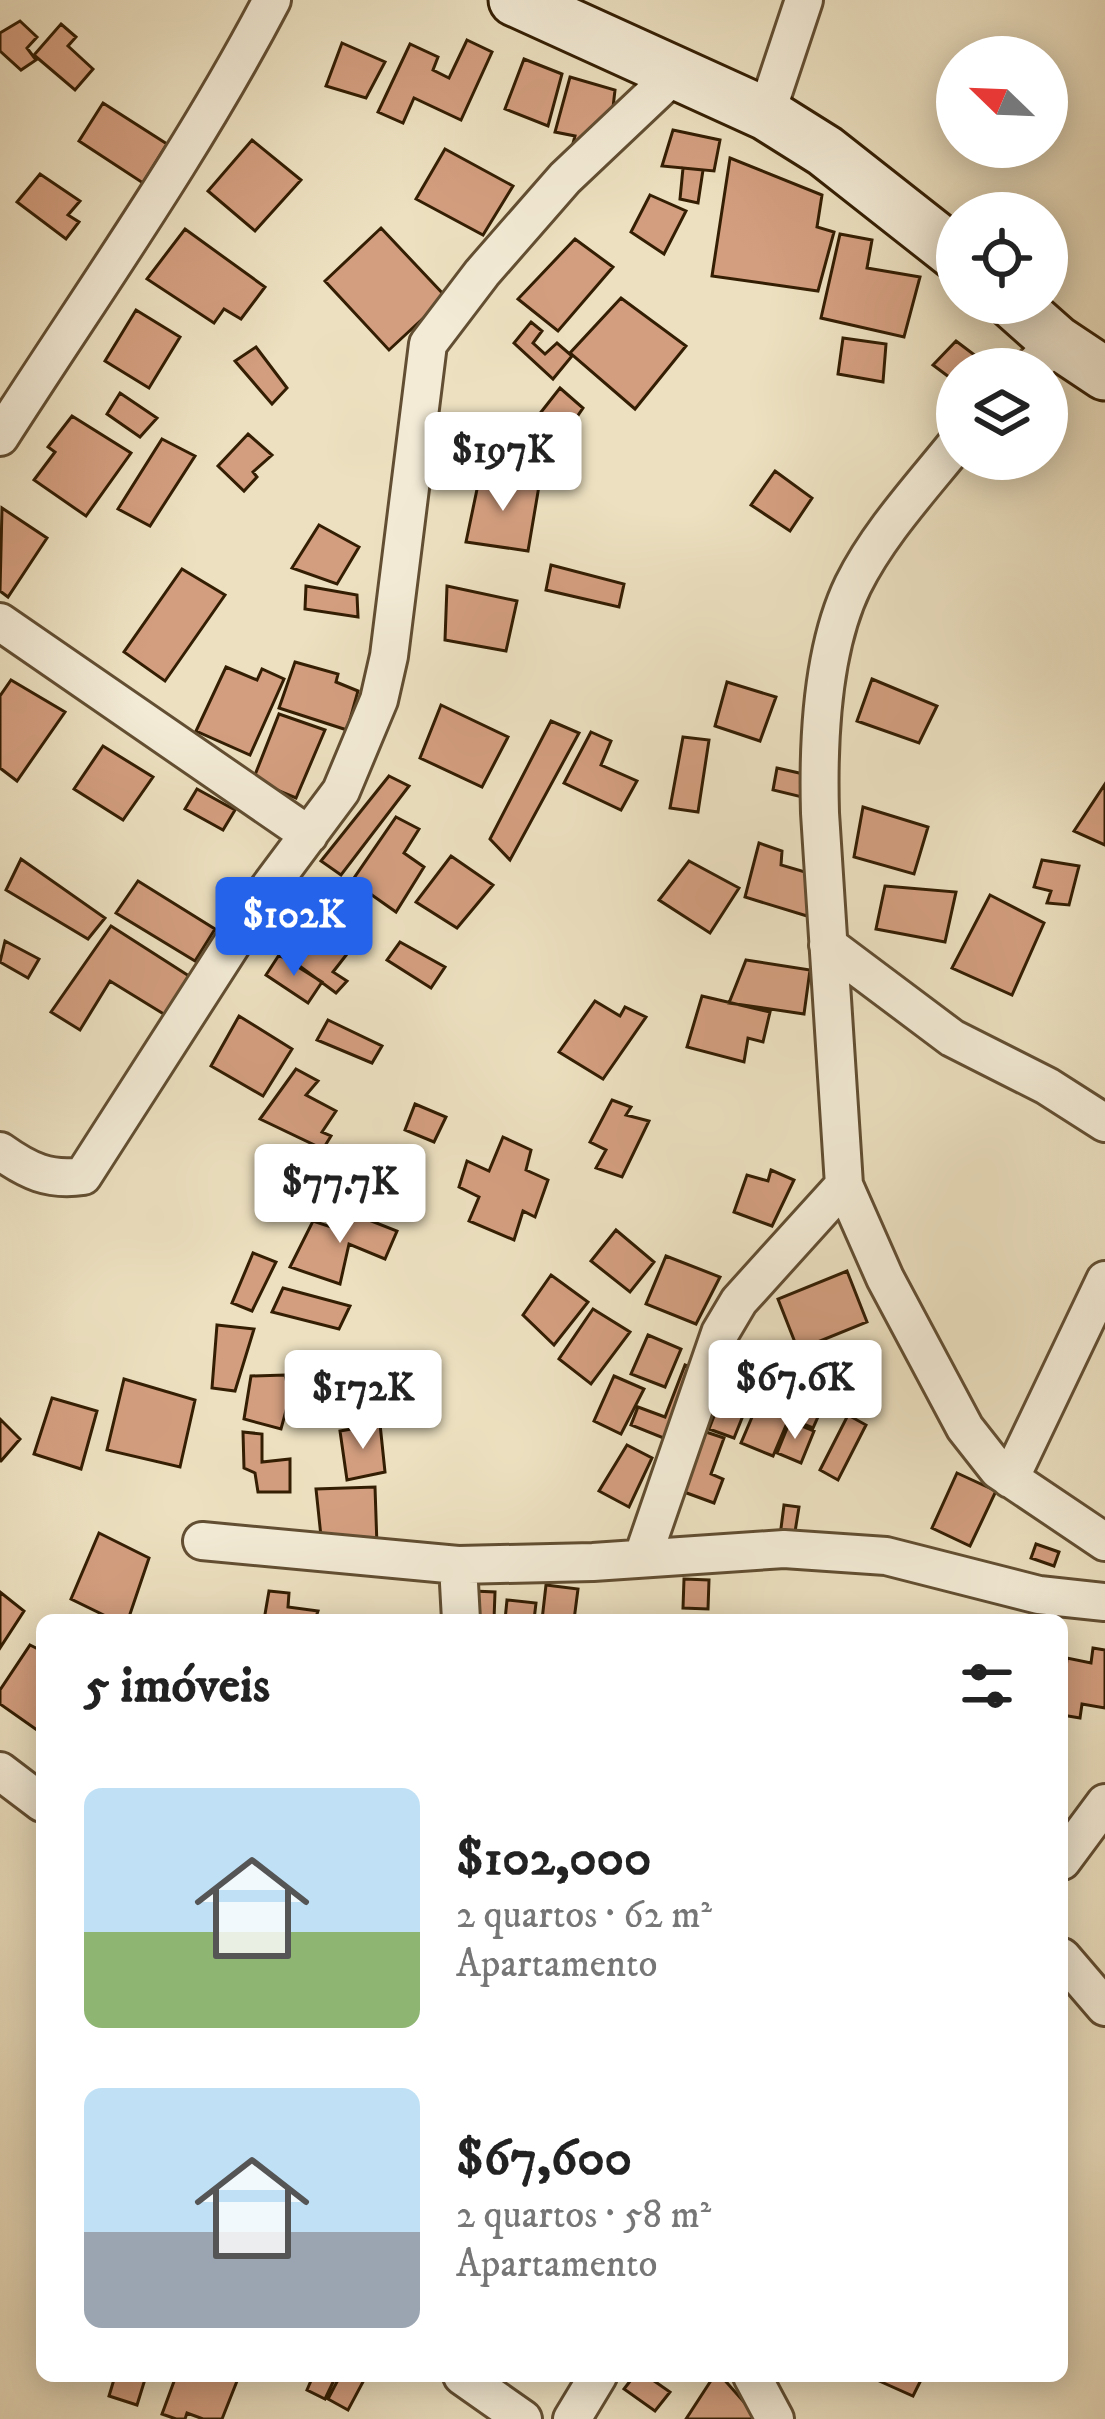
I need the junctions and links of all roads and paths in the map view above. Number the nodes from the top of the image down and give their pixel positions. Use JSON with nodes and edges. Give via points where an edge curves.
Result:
{"nodes":[{"id":1,"x":272,"y":0,"type":"edge"},
{"id":2,"x":515,"y":0,"type":"edge"},
{"id":3,"x":804,"y":0,"type":"edge"},
{"id":4,"x":677,"y":72,"type":"junction"},
{"id":5,"x":766,"y":114,"type":"junction"},
{"id":6,"x":936,"y":238,"type":"edge"},
{"id":7,"x":1068,"y":363,"type":"edge"},
{"id":8,"x":1105,"y":374,"type":"edge"},
{"id":9,"x":0,"y":436,"type":"edge"},
{"id":10,"x":936,"y":469,"type":"edge"},
{"id":11,"x":0,"y":622,"type":"edge"},
{"id":12,"x":309,"y":835,"type":"junction"},
{"id":13,"x":828,"y":945,"type":"junction"},
{"id":14,"x":1105,"y":1123,"type":"edge"},
{"id":15,"x":0,"y":1151,"type":"edge"},
{"id":16,"x":844,"y":1185,"type":"junction"},
{"id":17,"x":1105,"y":1280,"type":"edge"},
{"id":18,"x":1010,"y":1479,"type":"junction"},
{"id":19,"x":202,"y":1541,"type":"dead end"},
{"id":20,"x":1105,"y":1542,"type":"edge"},
{"id":21,"x":643,"y":1556,"type":"junction"},
{"id":22,"x":458,"y":1565,"type":"junction"},
{"id":23,"x":1105,"y":1602,"type":"edge"},
{"id":24,"x":461,"y":1614,"type":"edge"},
{"id":25,"x":0,"y":1771,"type":"edge"},
{"id":26,"x":36,"y":1798,"type":"edge"},
{"id":27,"x":1105,"y":1803,"type":"edge"},
{"id":28,"x":1068,"y":1853,"type":"edge"},
{"id":29,"x":1068,"y":1964,"type":"edge"},
{"id":30,"x":1105,"y":2007,"type":"edge"},
{"id":31,"x":471,"y":2382,"type":"edge"},
{"id":32,"x":594,"y":2382,"type":"edge"},
{"id":33,"x":755,"y":2382,"type":"edge"},
{"id":34,"x":523,"y":2419,"type":"edge"},
{"id":35,"x":572,"y":2419,"type":"edge"},
{"id":36,"x":775,"y":2419,"type":"edge"}],
"edges":[{"from":1,"to":9,"type":"street","via":[[159,198]]},
{"from":2,"to":4,"type":"street"},
{"from":3,"to":5,"type":"street"},
{"from":4,"to":5,"type":"street"},
{"from":4,"to":12,"type":"street","via":[[565,178],[428,344],[379,700],[340,791]]},
{"from":5,"to":6,"type":"street"},
{"from":7,"to":8,"type":"street"},
{"from":10,"to":13,"type":"street","via":[[851,589],[835,644],[818,751]]},
{"from":11,"to":12,"type":"street"},
{"from":12,"to":15,"type":"street","via":[[83,1176],[28,1171]]},
{"from":13,"to":14,"type":"street","via":[[952,1038]]},
{"from":13,"to":16,"type":"street"},
{"from":16,"to":18,"type":"street","via":[[965,1428]]},
{"from":16,"to":21,"type":"street","via":[[720,1333]]},
{"from":17,"to":18,"type":"street"},
{"from":18,"to":20,"type":"street"},
{"from":19,"to":22,"type":"street"},
{"from":21,"to":22,"type":"street"},
{"from":21,"to":23,"type":"street","via":[[784,1549],[886,1556],[1039,1595]]},
{"from":22,"to":24,"type":"street"},
{"from":25,"to":26,"type":"street"},
{"from":27,"to":28,"type":"street"},
{"from":29,"to":30,"type":"street"},
{"from":31,"to":34,"type":"street"},
{"from":32,"to":35,"type":"street"},
{"from":33,"to":36,"type":"street"}]}
